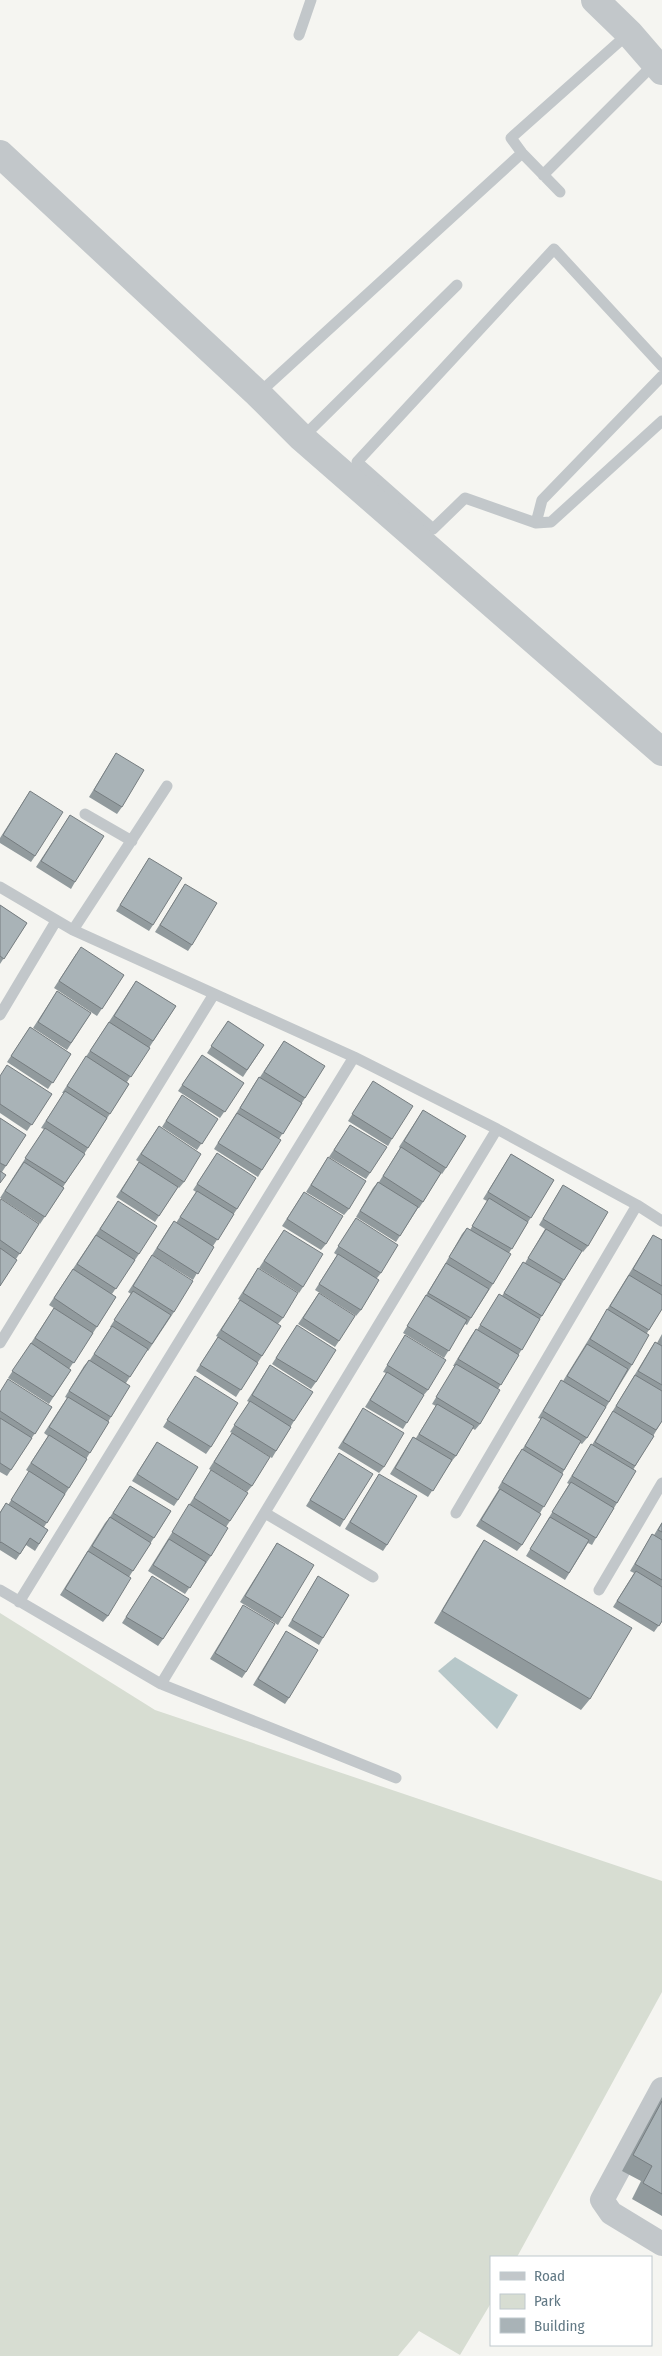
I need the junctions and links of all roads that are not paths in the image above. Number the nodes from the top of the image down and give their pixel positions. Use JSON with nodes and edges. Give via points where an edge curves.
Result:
{"nodes":[{"id":1,"x":311,"y":0,"type":"edge"},
{"id":2,"x":595,"y":0,"type":"edge"},
{"id":3,"x":629,"y":33,"type":"junction"},
{"id":4,"x":299,"y":34,"type":"dead end"},
{"id":5,"x":659,"y":66,"type":"edge"},
{"id":6,"x":522,"y":153,"type":"junction"},
{"id":7,"x":0,"y":154,"type":"edge"},
{"id":8,"x":543,"y":175,"type":"junction"},
{"id":9,"x":560,"y":192,"type":"dead end"},
{"id":10,"x":457,"y":285,"type":"dead end"},
{"id":11,"x":662,"y":366,"type":"edge"},
{"id":12,"x":662,"y":376,"type":"edge"},
{"id":13,"x":258,"y":394,"type":"junction"},
{"id":14,"x":662,"y":421,"type":"edge"},
{"id":15,"x":302,"y":438,"type":"junction"},
{"id":16,"x":536,"y":523,"type":"junction"},
{"id":17,"x":662,"y":752,"type":"edge"},
{"id":18,"x":167,"y":786,"type":"dead end"},
{"id":19,"x":85,"y":814,"type":"dead end"},
{"id":20,"x":132,"y":842,"type":"junction"},
{"id":21,"x":0,"y":887,"type":"edge"},
{"id":22,"x":56,"y":921,"type":"junction"},
{"id":23,"x":73,"y":930,"type":"junction"},
{"id":24,"x":214,"y":994,"type":"junction"},
{"id":25,"x":0,"y":1014,"type":"edge"},
{"id":26,"x":354,"y":1057,"type":"junction"},
{"id":27,"x":498,"y":1129,"type":"junction"},
{"id":28,"x":637,"y":1205,"type":"junction"},
{"id":29,"x":662,"y":1221,"type":"edge"},
{"id":30,"x":0,"y":1343,"type":"edge"},
{"id":31,"x":662,"y":1483,"type":"edge"},
{"id":32,"x":265,"y":1513,"type":"junction"},
{"id":33,"x":456,"y":1513,"type":"dead end"},
{"id":34,"x":373,"y":1577,"type":"dead end"},
{"id":35,"x":0,"y":1590,"type":"edge"},
{"id":36,"x":599,"y":1590,"type":"dead end"},
{"id":37,"x":19,"y":1602,"type":"junction"},
{"id":38,"x":161,"y":1684,"type":"junction"},
{"id":39,"x":396,"y":1778,"type":"dead end"},
{"id":40,"x":662,"y":2089,"type":"edge"},
{"id":41,"x":662,"y":2244,"type":"edge"}],
"edges":[{"from":1,"to":4,"type":"lane"},
{"from":2,"to":3,"type":"street"},
{"from":3,"to":5,"type":"street"},
{"from":3,"to":6,"type":"lane","via":[[511,138]]},
{"from":5,"to":8,"type":"lane"},
{"from":6,"to":8,"type":"lane"},
{"from":6,"to":13,"type":"lane"},
{"from":7,"to":13,"type":"street"},
{"from":8,"to":9,"type":"lane"},
{"from":10,"to":15,"type":"lane"},
{"from":11,"to":16,"type":"lane","via":[[554,249],[357,462],[433,529],[465,498]]},
{"from":12,"to":16,"type":"lane","via":[[542,500]]},
{"from":13,"to":15,"type":"street"},
{"from":14,"to":16,"type":"lane","via":[[551,522]]},
{"from":15,"to":17,"type":"street"},
{"from":18,"to":20,"type":"lane"},
{"from":19,"to":20,"type":"lane"},
{"from":20,"to":23,"type":"lane"},
{"from":21,"to":22,"type":"lane"},
{"from":22,"to":23,"type":"lane"},
{"from":22,"to":25,"type":"lane"},
{"from":23,"to":24,"type":"lane"},
{"from":24,"to":26,"type":"lane"},
{"from":24,"to":30,"type":"lane"},
{"from":26,"to":27,"type":"lane"},
{"from":26,"to":37,"type":"lane"},
{"from":27,"to":28,"type":"lane"},
{"from":27,"to":32,"type":"lane"},
{"from":28,"to":29,"type":"lane"},
{"from":28,"to":33,"type":"lane"},
{"from":31,"to":36,"type":"lane"},
{"from":32,"to":34,"type":"lane"},
{"from":32,"to":38,"type":"lane"},
{"from":35,"to":37,"type":"lane"},
{"from":37,"to":38,"type":"lane"},
{"from":38,"to":39,"type":"lane"},
{"from":40,"to":41,"type":"street","via":[[602,2200],[611,2213]]}]}
